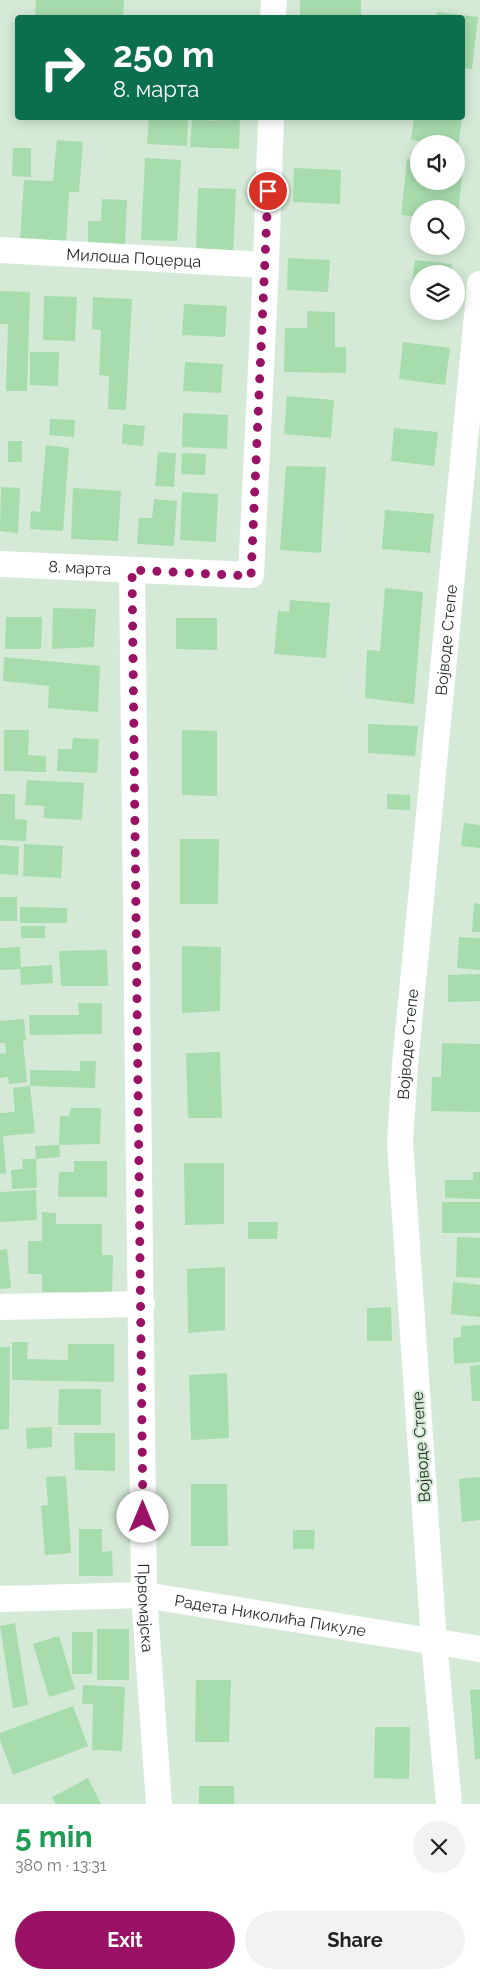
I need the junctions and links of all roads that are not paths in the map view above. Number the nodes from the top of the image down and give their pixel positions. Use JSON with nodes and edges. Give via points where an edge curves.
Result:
{"nodes":[{"id":1,"x":274,"y":0,"type":"edge"},
{"id":2,"x":273,"y":15,"type":"edge"},
{"id":3,"x":270,"y":120,"type":"edge"},
{"id":4,"x":0,"y":250,"type":"edge"},
{"id":5,"x":266,"y":264,"type":"junction"},
{"id":6,"x":480,"y":284,"type":"edge"},
{"id":7,"x":0,"y":564,"type":"edge"},
{"id":8,"x":132,"y":570,"type":"junction"},
{"id":9,"x":142,"y":1304,"type":"junction"},
{"id":10,"x":0,"y":1307,"type":"edge"},
{"id":11,"x":144,"y":1595,"type":"junction"},
{"id":12,"x":0,"y":1599,"type":"edge"},
{"id":13,"x":434,"y":1642,"type":"junction"},
{"id":14,"x":480,"y":1649,"type":"edge"},
{"id":15,"x":159,"y":1804,"type":"edge"},
{"id":16,"x":449,"y":1804,"type":"edge"}],
"edges":[{"from":1,"to":2,"type":"street"},
{"from":3,"to":5,"type":"street"},
{"from":4,"to":5,"type":"street","name":"Милоша Поцерца"},
{"from":5,"to":8,"type":"street","name":"8. марта","via":[[251,576]]},
{"from":6,"to":13,"type":"street","name":"Војводе Степе","via":[[400,1143]]},
{"from":7,"to":8,"type":"street","name":"8. марта"},
{"from":8,"to":9,"type":"street","name":"Првомајска"},
{"from":9,"to":10,"type":"street"},
{"from":9,"to":11,"type":"street","name":"Првомајска"},
{"from":11,"to":12,"type":"street","name":"Радета Николића Пикуле"},
{"from":11,"to":13,"type":"street","name":"Радета Николића Пикуле"},
{"from":11,"to":15,"type":"street","name":"Првомајска"},
{"from":13,"to":14,"type":"street","name":"Радета Николића Пикуле"},
{"from":13,"to":16,"type":"street","name":"Војводе Степе"}]}
